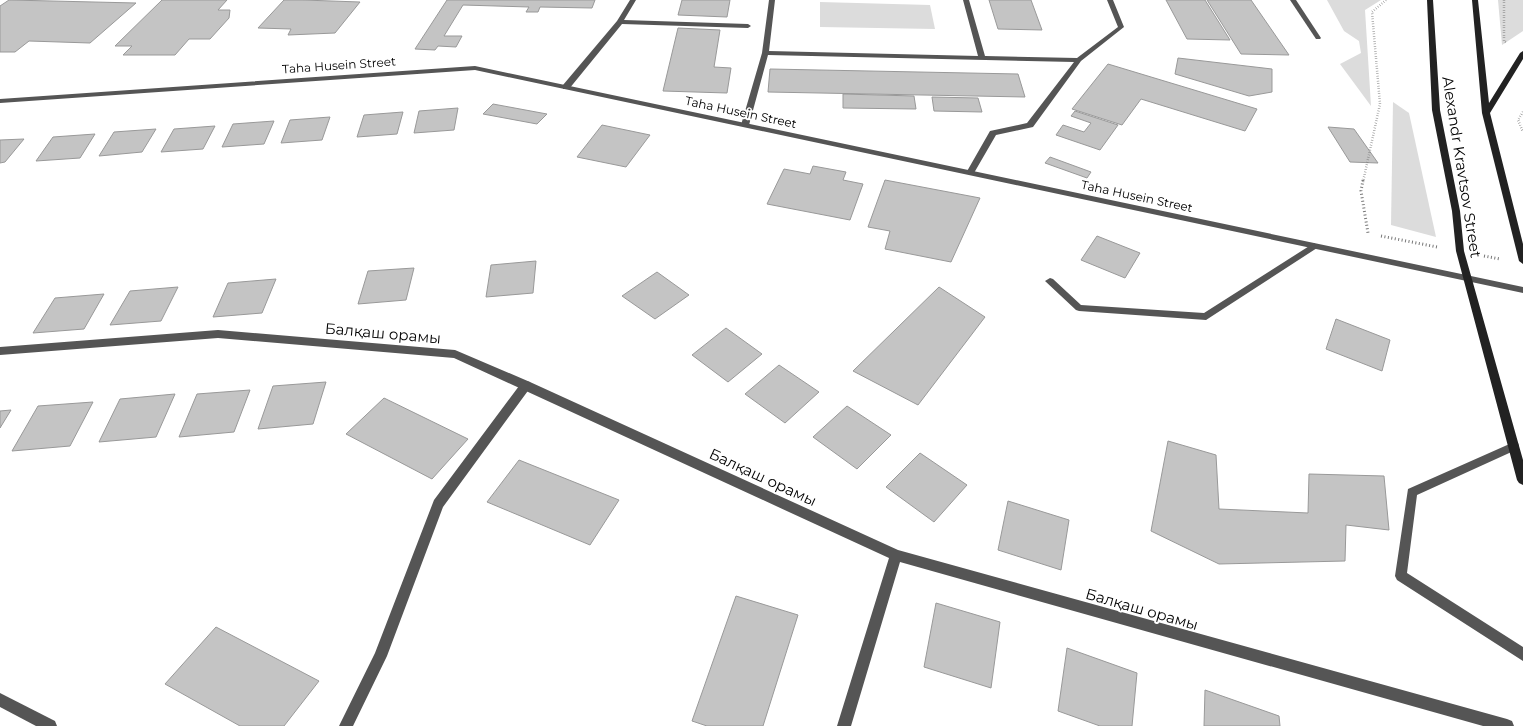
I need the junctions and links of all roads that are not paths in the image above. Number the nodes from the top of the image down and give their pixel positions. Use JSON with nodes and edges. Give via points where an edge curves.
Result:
{"nodes":[{"id":1,"x":633,"y":0,"type":"edge"},
{"id":2,"x":772,"y":0,"type":"edge"},
{"id":3,"x":966,"y":0,"type":"edge"},
{"id":4,"x":1110,"y":0,"type":"edge"},
{"id":5,"x":1293,"y":0,"type":"edge"},
{"id":6,"x":1430,"y":0,"type":"edge"},
{"id":7,"x":1475,"y":0,"type":"edge"},
{"id":8,"x":620,"y":22,"type":"junction"},
{"id":9,"x":748,"y":26,"type":"dead end"},
{"id":10,"x":1318,"y":38,"type":"dead end"},
{"id":11,"x":765,"y":53,"type":"junction"},
{"id":12,"x":1523,"y":53,"type":"edge"},
{"id":13,"x":982,"y":58,"type":"junction"},
{"id":14,"x":1079,"y":60,"type":"junction"},
{"id":15,"x":566,"y":87,"type":"junction"},
{"id":16,"x":0,"y":101,"type":"edge"},
{"id":17,"x":1486,"y":113,"type":"junction"},
{"id":18,"x":745,"y":125,"type":"junction"},
{"id":19,"x":970,"y":173,"type":"junction"},
{"id":20,"x":1314,"y":246,"type":"junction"},
{"id":21,"x":1523,"y":261,"type":"edge"},
{"id":22,"x":1468,"y":280,"type":"junction"},
{"id":23,"x":1050,"y":281,"type":"dead end"},
{"id":24,"x":1523,"y":290,"type":"edge"},
{"id":25,"x":0,"y":351,"type":"edge"},
{"id":26,"x":526,"y":385,"type":"junction"},
{"id":27,"x":1514,"y":446,"type":"junction"},
{"id":28,"x":1523,"y":480,"type":"edge"},
{"id":29,"x":896,"y":555,"type":"junction"},
{"id":30,"x":1523,"y":655,"type":"edge"},
{"id":31,"x":0,"y":700,"type":"edge"},
{"id":32,"x":50,"y":726,"type":"edge"},
{"id":33,"x":346,"y":726,"type":"edge"},
{"id":34,"x":844,"y":726,"type":"edge"},
{"id":35,"x":1507,"y":726,"type":"edge"}],
"edges":[{"from":1,"to":8,"type":"street"},
{"from":2,"to":11,"type":"street"},
{"from":3,"to":13,"type":"street"},
{"from":4,"to":14,"type":"street","via":[[1121,27]]},
{"from":5,"to":10,"type":"street"},
{"from":6,"to":22,"type":"main road","name":"Alexandr Kravtsov Street","via":[[1436,110]]},
{"from":7,"to":17,"type":"main road"},
{"from":8,"to":9,"type":"street"},
{"from":8,"to":15,"type":"street"},
{"from":11,"to":13,"type":"street"},
{"from":11,"to":18,"type":"street"},
{"from":12,"to":17,"type":"main road"},
{"from":13,"to":14,"type":"street"},
{"from":14,"to":19,"type":"street","via":[[1030,126],[993,133]]},
{"from":15,"to":16,"type":"street","name":"Taha Husein Street","via":[[475,68]]},
{"from":15,"to":18,"type":"street","name":"Taha Husein Street"},
{"from":17,"to":21,"type":"main road"},
{"from":18,"to":19,"type":"street","name":"Taha Husein Street"},
{"from":19,"to":20,"type":"street","name":"Taha Husein Street"},
{"from":20,"to":22,"type":"street","name":"Taha Husein Street"},
{"from":20,"to":23,"type":"street","via":[[1206,316],[1079,308]]},
{"from":22,"to":24,"type":"street","name":"Taha Husein Street"},
{"from":22,"to":27,"type":"main road","name":"Alexandr Kravtsov Street"},
{"from":25,"to":26,"type":"street","name":"Балқаш орамы","via":[[218,334],[455,354]]},
{"from":26,"to":29,"type":"street","name":"Балқаш орамы"},
{"from":26,"to":33,"type":"street","via":[[438,504],[380,656]]},
{"from":27,"to":28,"type":"main road","name":"Alexandr Kravtsov Street"},
{"from":27,"to":30,"type":"street","via":[[1412,492],[1401,576]]},
{"from":29,"to":34,"type":"street"},
{"from":29,"to":35,"type":"street","name":"Балқаш орамы"},
{"from":31,"to":32,"type":"street"}]}
